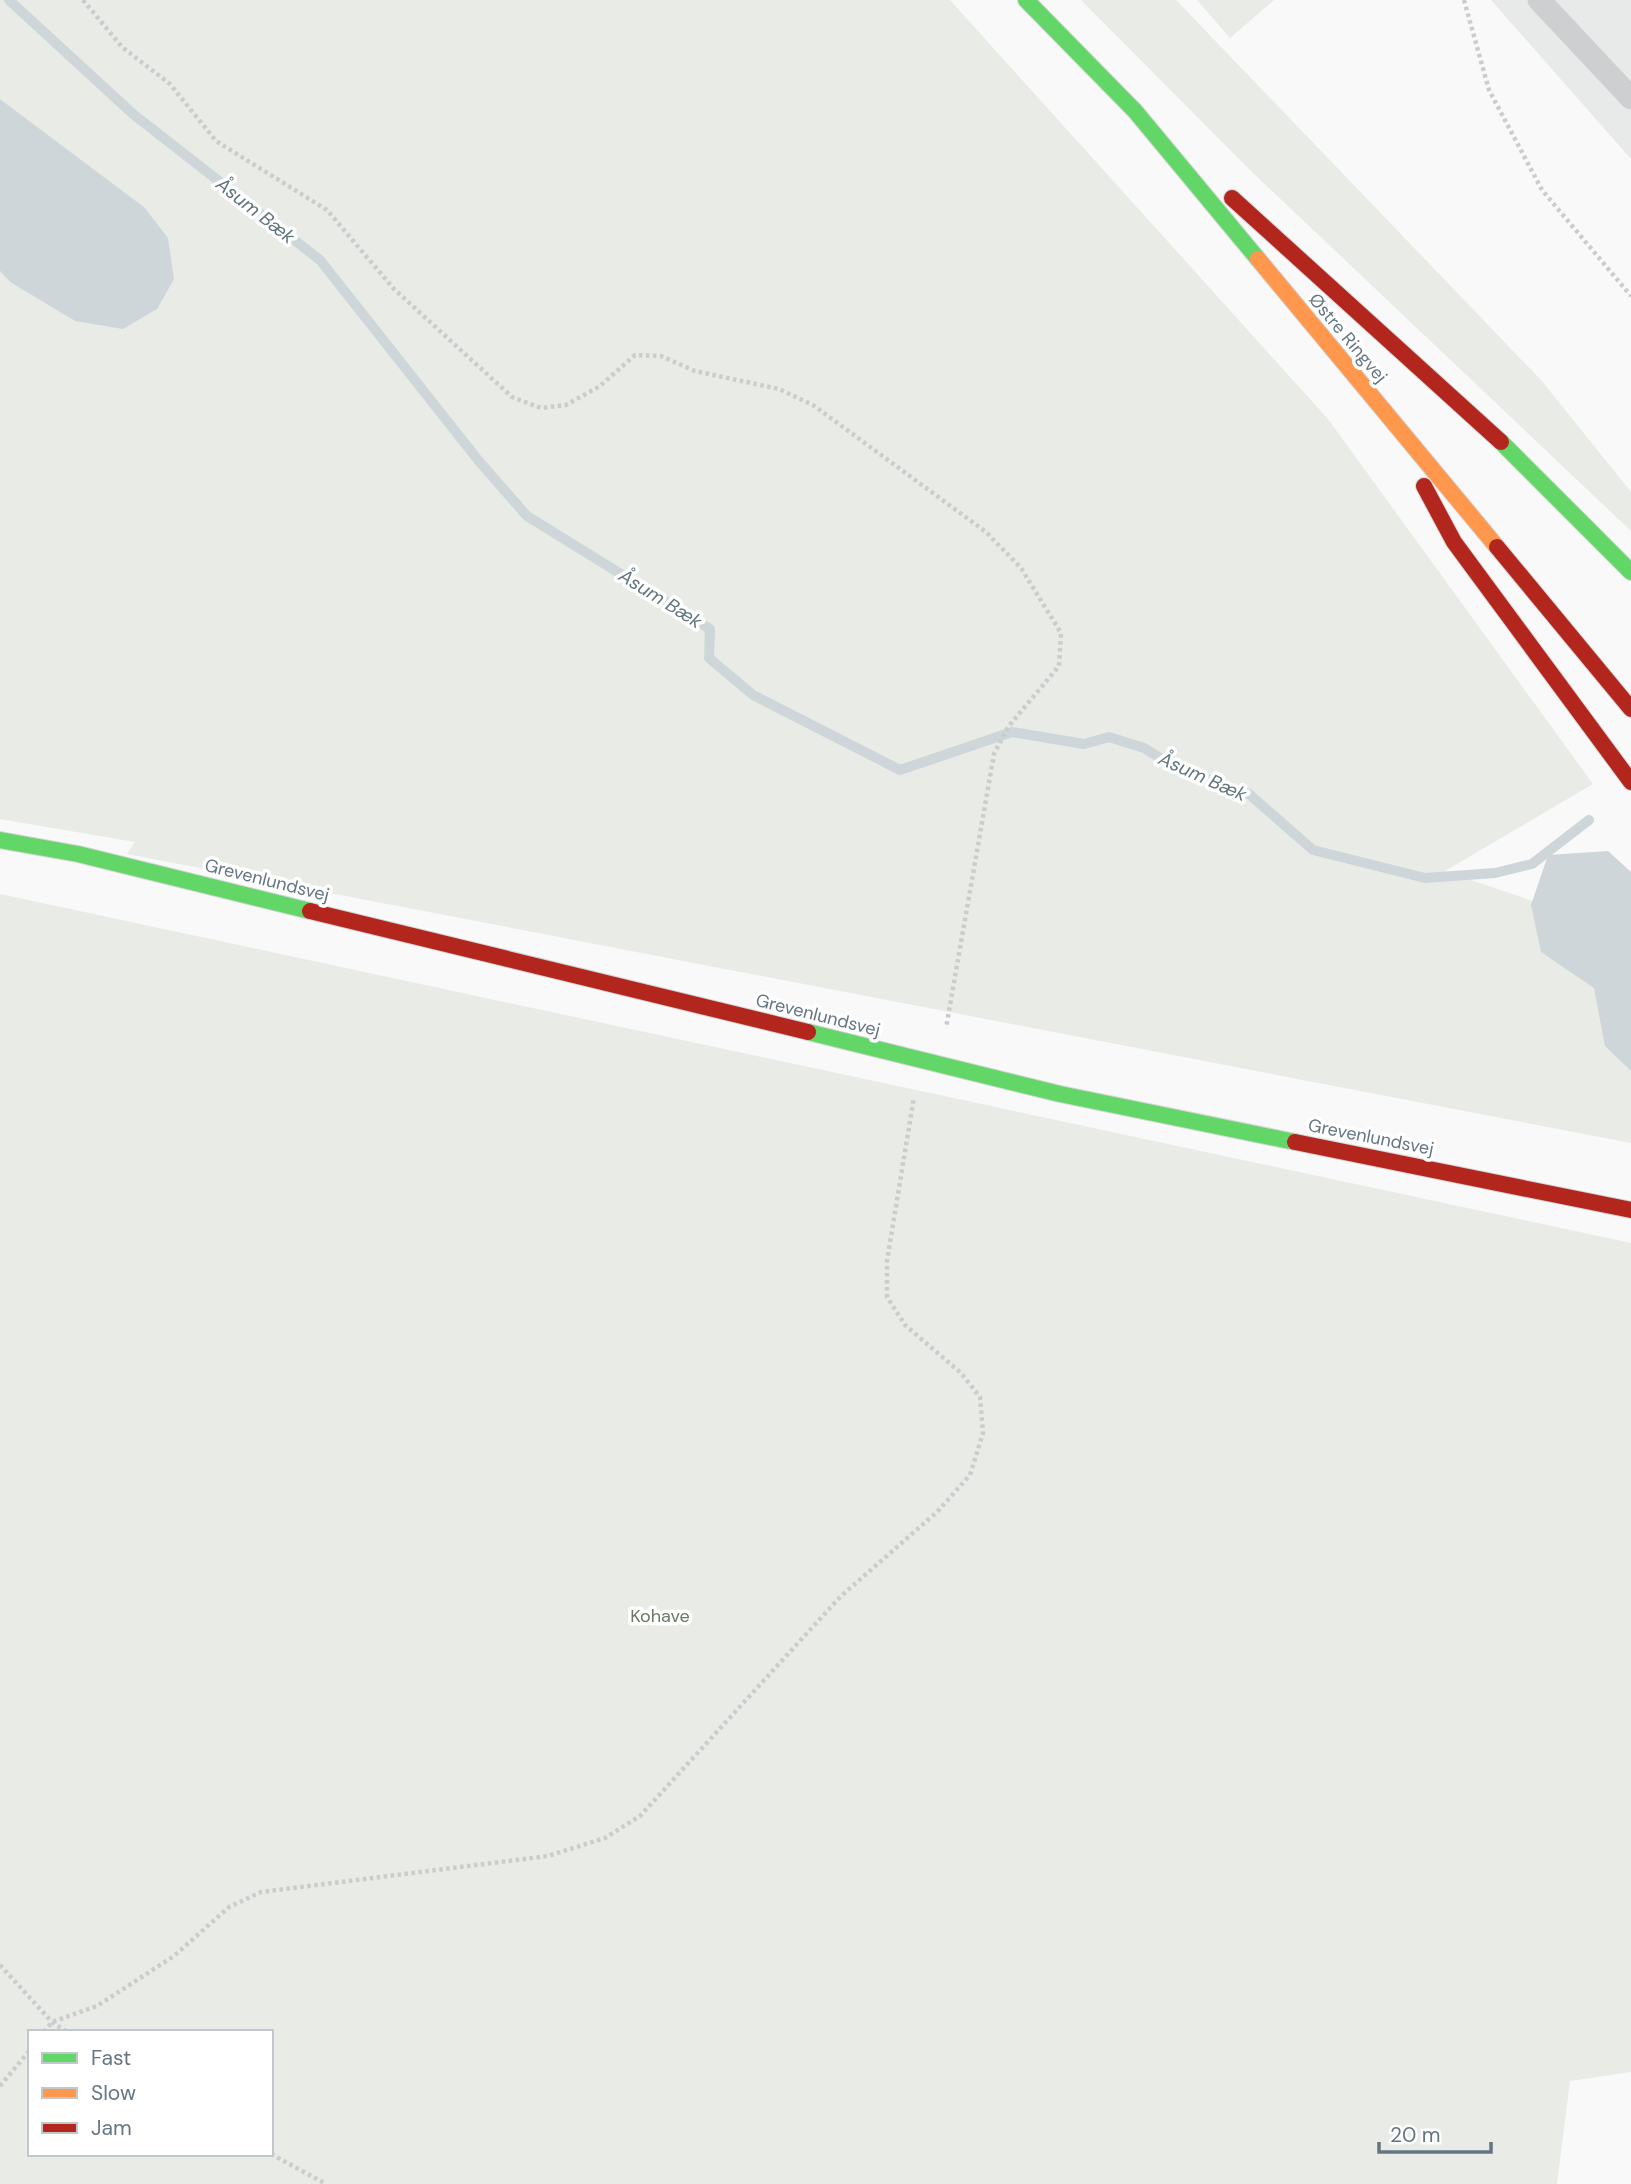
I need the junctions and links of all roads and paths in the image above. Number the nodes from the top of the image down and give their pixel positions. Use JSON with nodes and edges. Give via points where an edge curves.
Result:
{"nodes":[{"id":1,"x":83,"y":0,"type":"edge"},
{"id":2,"x":1026,"y":0,"type":"edge"},
{"id":3,"x":1464,"y":0,"type":"edge"},
{"id":4,"x":1539,"y":0,"type":"edge"},
{"id":5,"x":1631,"y":98,"type":"edge"},
{"id":6,"x":1135,"y":111,"type":"junction"},
{"id":7,"x":1631,"y":296,"type":"edge"},
{"id":8,"x":1383,"y":410,"type":"junction"},
{"id":9,"x":1631,"y":572,"type":"edge"},
{"id":10,"x":1631,"y":709,"type":"edge"},
{"id":11,"x":1631,"y":782,"type":"edge"},
{"id":12,"x":0,"y":840,"type":"edge"},
{"id":13,"x":922,"y":1060,"type":"junction"},
{"id":14,"x":940,"y":1064,"type":"junction"},
{"id":15,"x":1631,"y":1210,"type":"edge"},
{"id":16,"x":0,"y":1965,"type":"edge"},
{"id":17,"x":52,"y":2022,"type":"junction"},
{"id":18,"x":46,"y":2030,"type":"edge"},
{"id":19,"x":64,"y":2030,"type":"edge"},
{"id":20,"x":28,"y":2052,"type":"edge"},
{"id":21,"x":0,"y":2086,"type":"edge"},
{"id":22,"x":273,"y":2155,"type":"edge"},
{"id":23,"x":326,"y":2184,"type":"edge"}],
"edges":[{"from":1,"to":14,"type":"path","via":[[122,47],[170,84],[216,141],[327,210],[394,289],[512,397],[541,408],[566,405],[600,386],[635,355],[661,356],[695,371],[779,388],[813,405],[986,532],[1021,568],[1060,634],[1059,666],[1008,727],[994,754]]},
{"from":2,"to":6,"type":"street","name":"Østre Ringvej"},
{"from":3,"to":7,"type":"path","via":[[1489,90],[1542,190]]},
{"from":4,"to":5,"type":"lane"},
{"from":6,"to":8,"type":"street","name":"Østre Ringvej"},
{"from":6,"to":9,"type":"street","via":[[1480,421]]},
{"from":8,"to":10,"type":"street","name":"Østre Ringvej"},
{"from":8,"to":11,"type":"street","via":[[1454,542]]},
{"from":12,"to":13,"type":"street","name":"Grevenlundsvej","via":[[78,854]]},
{"from":13,"to":14,"type":"street","name":"Grevenlundsvej"},
{"from":13,"to":17,"type":"path","via":[[887,1261],[887,1297],[905,1325],[961,1373],[980,1396],[983,1433],[970,1475],[937,1512],[841,1596],[640,1816],[605,1838],[548,1856],[261,1892],[229,1908],[174,1956],[97,2006]]},
{"from":14,"to":15,"type":"street","name":"Grevenlundsvej","via":[[1060,1094]]},
{"from":16,"to":17,"type":"path"},
{"from":17,"to":18,"type":"path"},
{"from":17,"to":19,"type":"path"},
{"from":20,"to":21,"type":"path"},
{"from":22,"to":23,"type":"path"}]}
